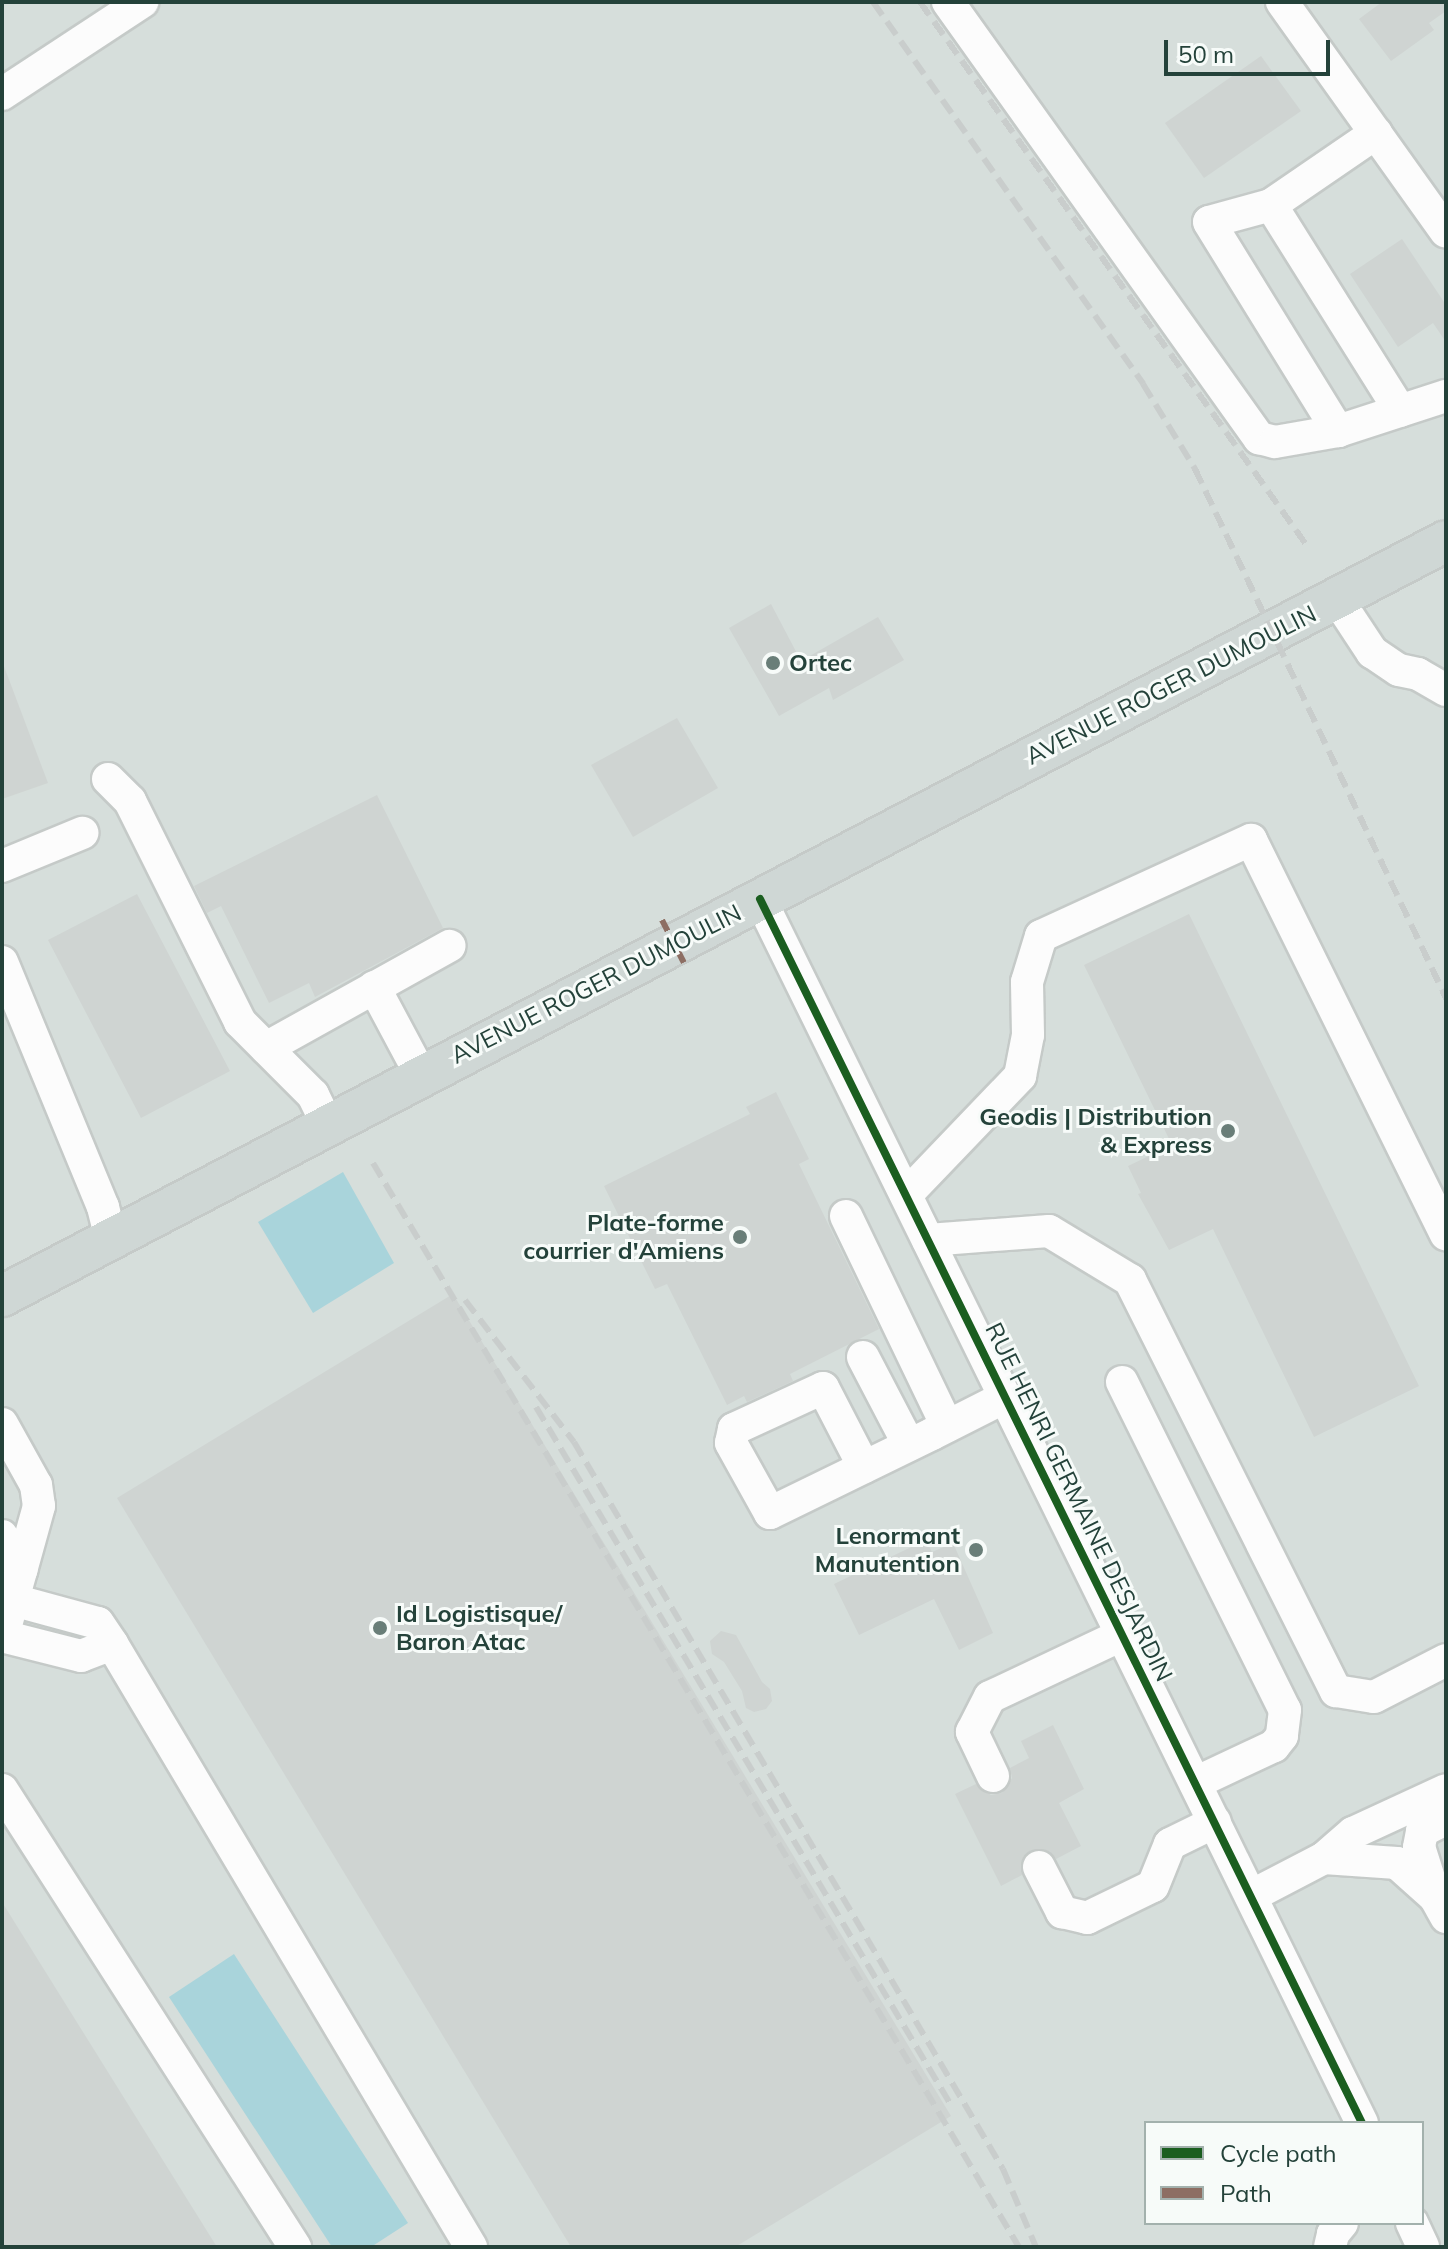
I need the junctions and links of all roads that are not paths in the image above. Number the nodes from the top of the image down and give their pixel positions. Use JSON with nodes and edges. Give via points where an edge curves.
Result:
{"nodes":[{"id":1,"x":142,"y":2,"type":"edge"},
{"id":2,"x":948,"y":2,"type":"edge"},
{"id":3,"x":1282,"y":2,"type":"edge"},
{"id":4,"x":2,"y":94,"type":"edge"},
{"id":5,"x":1376,"y":133,"type":"junction"},
{"id":6,"x":1271,"y":205,"type":"junction"},
{"id":7,"x":1442,"y":218,"type":"edge"},
{"id":8,"x":1446,"y":396,"type":"edge"},
{"id":9,"x":1400,"y":411,"type":"junction"},
{"id":10,"x":1338,"y":431,"type":"junction"},
{"id":11,"x":1446,"y":541,"type":"edge"},
{"id":12,"x":1337,"y":599,"type":"junction"},
{"id":13,"x":1446,"y":690,"type":"edge"},
{"id":14,"x":108,"y":779,"type":"dead end"},
{"id":15,"x":82,"y":833,"type":"dead end"},
{"id":16,"x":2,"y":866,"type":"edge"},
{"id":17,"x":760,"y":899,"type":"junction"},
{"id":18,"x":449,"y":946,"type":"dead end"},
{"id":19,"x":2,"y":962,"type":"edge"},
{"id":20,"x":374,"y":987,"type":"junction"},
{"id":21,"x":266,"y":1048,"type":"junction"},
{"id":22,"x":421,"y":1075,"type":"junction"},
{"id":23,"x":327,"y":1124,"type":"junction"},
{"id":24,"x":906,"y":1195,"type":"junction"},
{"id":25,"x":846,"y":1216,"type":"dead end"},
{"id":26,"x":1446,"y":1234,"type":"edge"},
{"id":27,"x":111,"y":1240,"type":"junction"},
{"id":28,"x":928,"y":1240,"type":"junction"},
{"id":29,"x":2,"y":1296,"type":"edge"},
{"id":30,"x":863,"y":1357,"type":"dead end"},
{"id":31,"x":1122,"y":1382,"type":"dead end"},
{"id":32,"x":1005,"y":1397,"type":"junction"},
{"id":33,"x":2,"y":1424,"type":"edge"},
{"id":34,"x":947,"y":1426,"type":"junction"},
{"id":35,"x":909,"y":1445,"type":"junction"},
{"id":36,"x":864,"y":1467,"type":"dead end"},
{"id":37,"x":2,"y":1536,"type":"edge"},
{"id":38,"x":12,"y":1589,"type":"edge"},
{"id":39,"x":1122,"y":1635,"type":"junction"},
{"id":40,"x":2,"y":1636,"type":"edge"},
{"id":41,"x":112,"y":1644,"type":"junction"},
{"id":42,"x":1446,"y":1660,"type":"edge"},
{"id":43,"x":993,"y":1776,"type":"dead end"},
{"id":44,"x":1195,"y":1783,"type":"junction"},
{"id":45,"x":2,"y":1790,"type":"edge"},
{"id":46,"x":1446,"y":1790,"type":"edge"},
{"id":47,"x":1446,"y":1819,"type":"edge"},
{"id":48,"x":1215,"y":1822,"type":"junction"},
{"id":49,"x":1324,"y":1858,"type":"junction"},
{"id":50,"x":1039,"y":1867,"type":"dead end"},
{"id":51,"x":1251,"y":1896,"type":"junction"},
{"id":52,"x":1441,"y":1907,"type":"edge"},
{"id":53,"x":1361,"y":2121,"type":"edge"},
{"id":54,"x":1340,"y":2225,"type":"edge"},
{"id":55,"x":1413,"y":2225,"type":"edge"},
{"id":56,"x":295,"y":2247,"type":"edge"},
{"id":57,"x":471,"y":2247,"type":"edge"},
{"id":58,"x":1330,"y":2247,"type":"edge"},
{"id":59,"x":1423,"y":2247,"type":"edge"}],
"edges":[{"from":1,"to":4,"type":"street"},
{"from":2,"to":10,"type":"street","via":[[1259,438],[1275,442]]},
{"from":3,"to":5,"type":"street"},
{"from":5,"to":6,"type":"street"},
{"from":5,"to":7,"type":"street"},
{"from":6,"to":9,"type":"street"},
{"from":6,"to":10,"type":"street","via":[[1209,222]]},
{"from":8,"to":9,"type":"street"},
{"from":9,"to":10,"type":"street"},
{"from":11,"to":12,"type":"main road","name":"AVENUE ROGER DUMOULIN"},
{"from":12,"to":13,"type":"street","via":[[1372,652]]},
{"from":12,"to":17,"type":"main road","name":"AVENUE ROGER DUMOULIN"},
{"from":14,"to":21,"type":"street","via":[[130,801],[240,1022]]},
{"from":15,"to":16,"type":"street"},
{"from":17,"to":22,"type":"main road","name":"AVENUE ROGER DUMOULIN"},
{"from":17,"to":24,"type":"street","name":"RUE HENRI GERMAINE DESJARDIN"},
{"from":18,"to":20,"type":"street"},
{"from":19,"to":27,"type":"street","via":[[103,1207]]},
{"from":20,"to":21,"type":"street"},
{"from":20,"to":22,"type":"street"},
{"from":21,"to":23,"type":"street","via":[[313,1095]]},
{"from":22,"to":23,"type":"main road","name":"AVENUE ROGER DUMOULIN"},
{"from":23,"to":27,"type":"main road","name":"AVENUE ROGER DUMOULIN"},
{"from":24,"to":26,"type":"street","via":[[1020,1076],[1028,1035],[1027,982],[1041,936],[1251,840]]},
{"from":24,"to":28,"type":"street","name":"RUE HENRI GERMAINE DESJARDIN"},
{"from":25,"to":34,"type":"street"},
{"from":27,"to":29,"type":"main road","name":"AVENUE ROGER DUMOULIN"},
{"from":28,"to":32,"type":"street","name":"RUE HENRI GERMAINE DESJARDIN"},
{"from":28,"to":42,"type":"street","via":[[1049,1231],[1130,1280],[1336,1691],[1374,1697]]},
{"from":30,"to":35,"type":"street"},
{"from":31,"to":44,"type":"street","via":[[1285,1710],[1282,1736],[1274,1746]]},
{"from":32,"to":34,"type":"street"},
{"from":32,"to":39,"type":"street","name":"RUE HENRI GERMAINE DESJARDIN"},
{"from":33,"to":38,"type":"street","via":[[36,1485],[39,1506]]},
{"from":34,"to":35,"type":"street"},
{"from":35,"to":36,"type":"street"},
{"from":37,"to":38,"type":"street"},
{"from":38,"to":40,"type":"street"},
{"from":38,"to":41,"type":"street","via":[[98,1623]]},
{"from":39,"to":43,"type":"street","via":[[990,1697],[972,1732]]},
{"from":39,"to":44,"type":"street","name":"RUE HENRI GERMAINE DESJARDIN"},
{"from":40,"to":41,"type":"street","via":[[81,1656]]},
{"from":41,"to":57,"type":"street"},
{"from":44,"to":48,"type":"street","name":"RUE HENRI GERMAINE DESJARDIN"},
{"from":45,"to":56,"type":"street"},
{"from":46,"to":49,"type":"street","via":[[1353,1833]]},
{"from":47,"to":52,"type":"street","via":[[1422,1831],[1419,1847]]},
{"from":48,"to":50,"type":"street","via":[[1170,1844],[1153,1886],[1087,1918],[1062,1912]]},
{"from":48,"to":51,"type":"street","name":"RUE HENRI GERMAINE DESJARDIN"},
{"from":49,"to":51,"type":"street"},
{"from":49,"to":52,"type":"street","via":[[1397,1863]]},
{"from":51,"to":53,"type":"street","name":"RUE HENRI GERMAINE DESJARDIN"},
{"from":54,"to":58,"type":"street"},
{"from":55,"to":59,"type":"street"}]}
